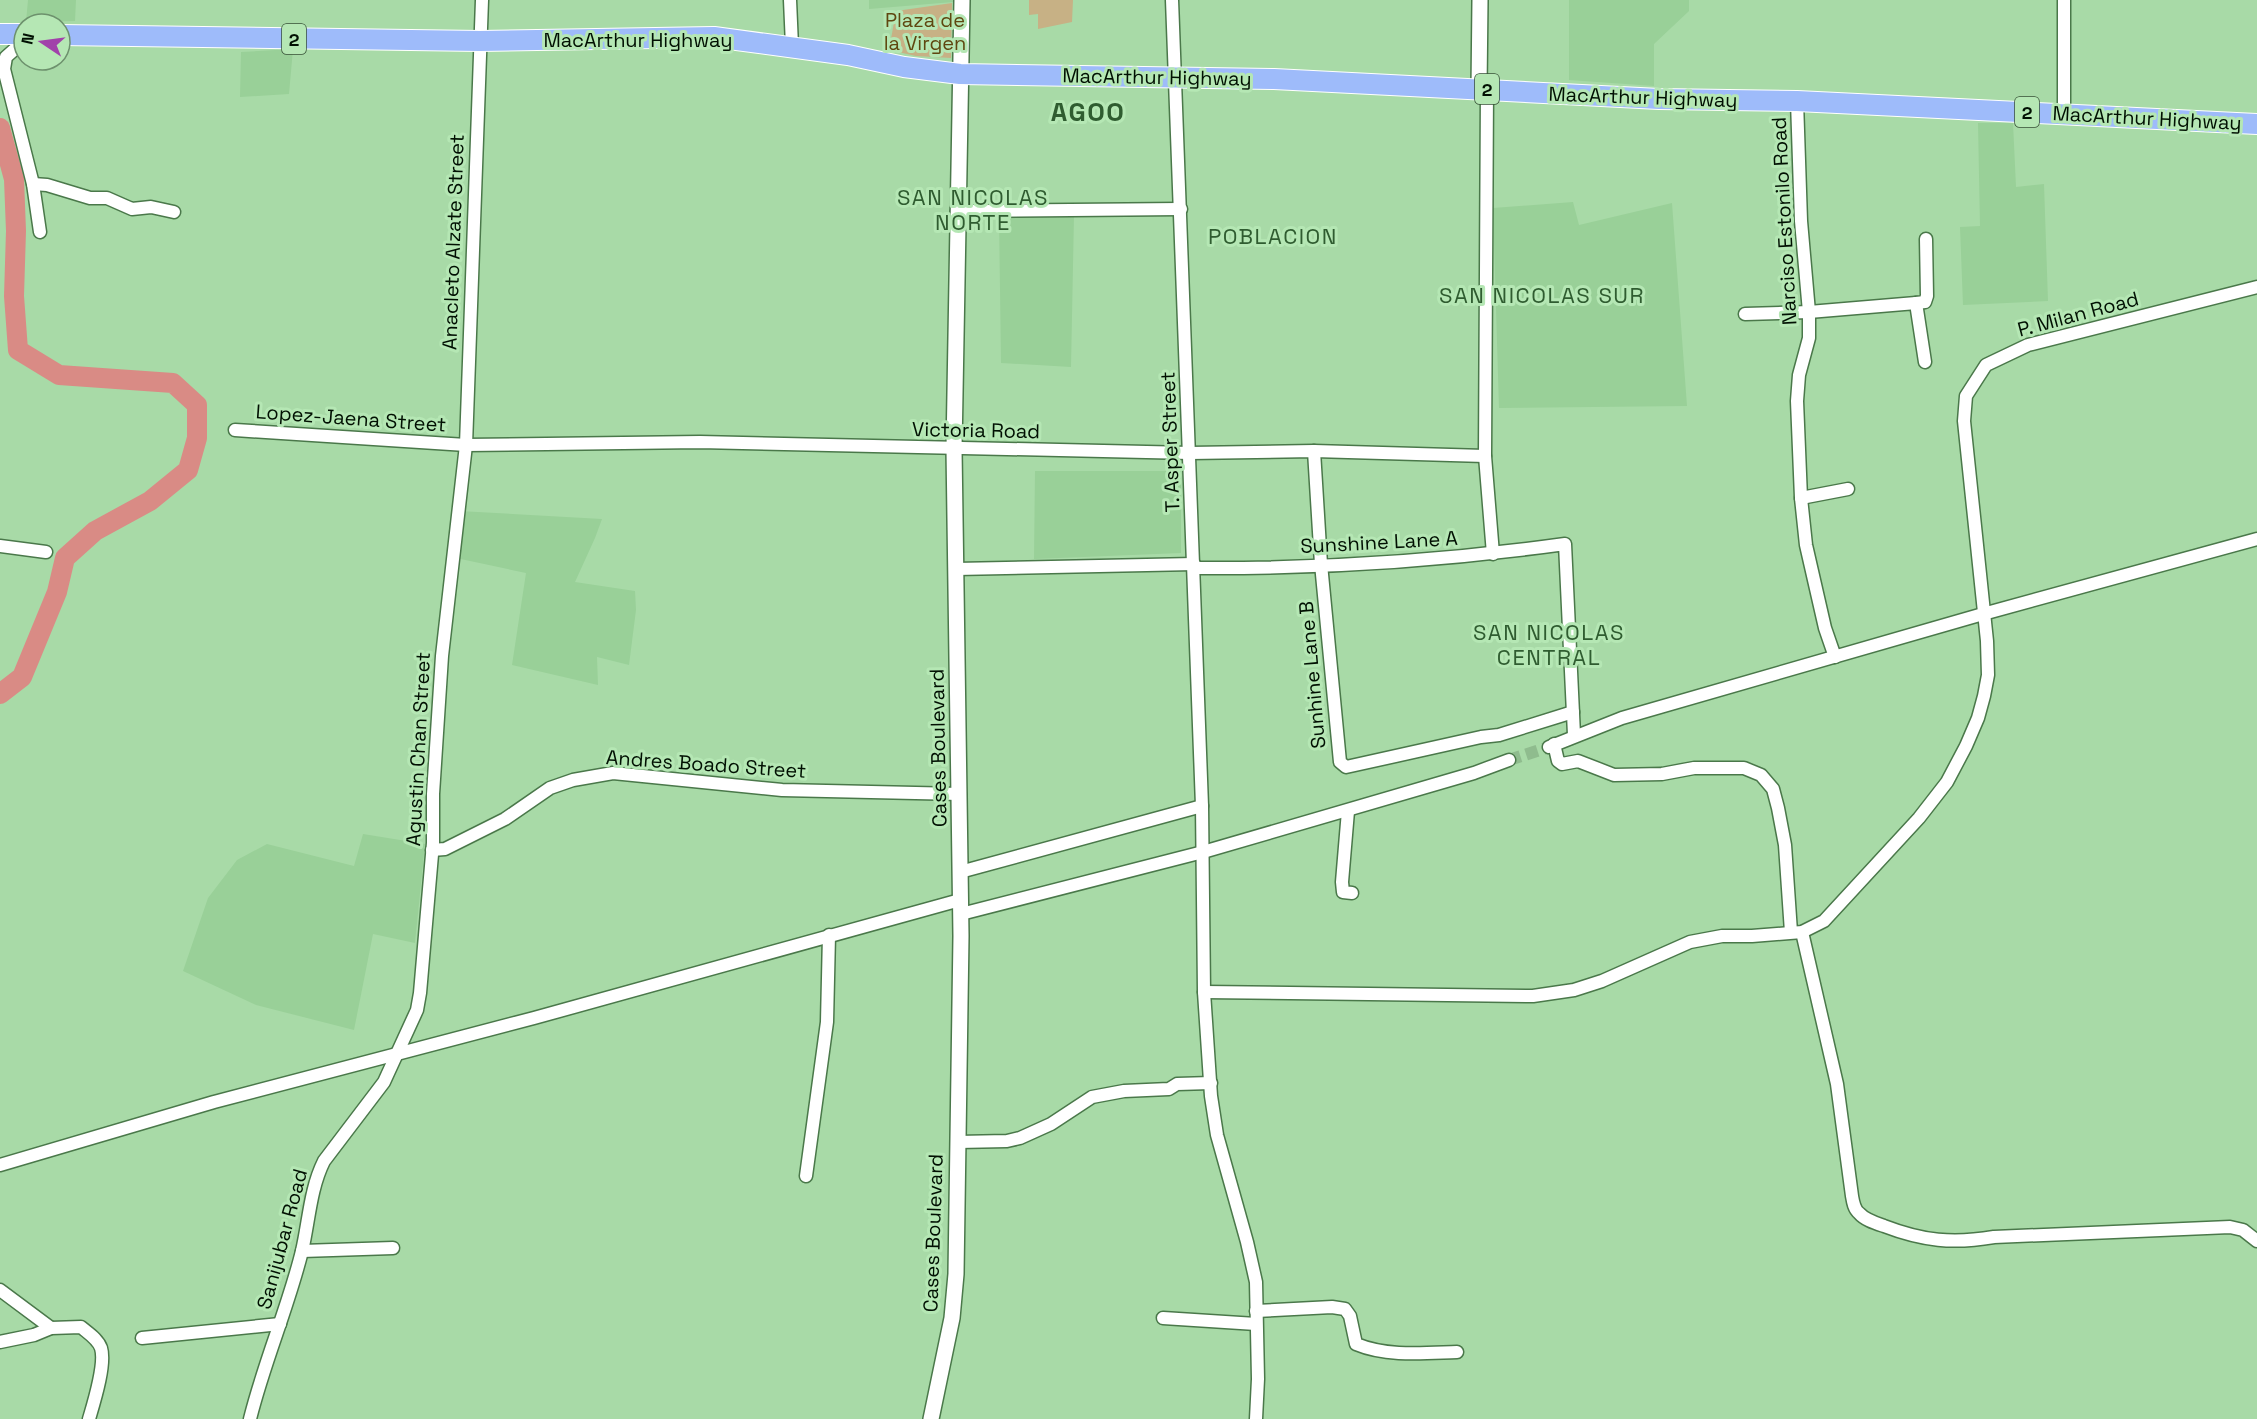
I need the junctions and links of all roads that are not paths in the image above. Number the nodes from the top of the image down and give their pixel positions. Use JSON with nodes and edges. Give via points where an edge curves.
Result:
{"nodes":[{"id":1,"x":482,"y":0,"type":"edge"},
{"id":2,"x":790,"y":0,"type":"edge"},
{"id":3,"x":962,"y":0,"type":"edge"},
{"id":4,"x":1172,"y":0,"type":"edge"},
{"id":5,"x":1480,"y":0,"type":"edge"},
{"id":6,"x":2064,"y":0,"type":"edge"},
{"id":7,"x":72,"y":35,"type":"edge"},
{"id":8,"x":480,"y":41,"type":"junction"},
{"id":9,"x":12,"y":43,"type":"edge"},
{"id":10,"x":792,"y":46,"type":"junction"},
{"id":11,"x":960,"y":74,"type":"junction"},
{"id":12,"x":1176,"y":77,"type":"junction"},
{"id":13,"x":1483,"y":89,"type":"junction"},
{"id":14,"x":1797,"y":101,"type":"junction"},
{"id":15,"x":2064,"y":114,"type":"junction"},
{"id":16,"x":2257,"y":123,"type":"edge"},
{"id":17,"x":33,"y":184,"type":"junction"},
{"id":18,"x":1182,"y":209,"type":"junction"},
{"id":19,"x":957,"y":211,"type":"junction"},
{"id":20,"x":174,"y":212,"type":"dead end"},
{"id":21,"x":40,"y":232,"type":"dead end"},
{"id":22,"x":1926,"y":239,"type":"dead end"},
{"id":23,"x":2257,"y":287,"type":"edge"},
{"id":24,"x":1916,"y":303,"type":"junction"},
{"id":25,"x":1809,"y":312,"type":"junction"},
{"id":26,"x":1745,"y":314,"type":"dead end"},
{"id":27,"x":1925,"y":362,"type":"dead end"},
{"id":28,"x":235,"y":430,"type":"dead end"},
{"id":29,"x":466,"y":445,"type":"junction"},
{"id":30,"x":954,"y":449,"type":"junction"},
{"id":31,"x":1314,"y":451,"type":"junction"},
{"id":32,"x":1190,"y":453,"type":"junction"},
{"id":33,"x":1485,"y":456,"type":"junction"},
{"id":34,"x":1848,"y":489,"type":"dead end"},
{"id":35,"x":1801,"y":498,"type":"junction"},
{"id":36,"x":2257,"y":539,"type":"edge"},
{"id":37,"x":0,"y":546,"type":"edge"},
{"id":38,"x":46,"y":552,"type":"dead end"},
{"id":39,"x":1493,"y":554,"type":"junction"},
{"id":40,"x":1321,"y":564,"type":"junction"},
{"id":41,"x":1194,"y":566,"type":"junction"},
{"id":42,"x":956,"y":569,"type":"junction"},
{"id":43,"x":1983,"y":614,"type":"junction"},
{"id":44,"x":1835,"y":657,"type":"junction"},
{"id":45,"x":1573,"y":712,"type":"junction"},
{"id":46,"x":1574,"y":735,"type":"junction"},
{"id":47,"x":1509,"y":760,"type":"tunnel mouth"},
{"id":48,"x":960,"y":794,"type":"junction"},
{"id":49,"x":1202,"y":806,"type":"junction"},
{"id":50,"x":1348,"y":811,"type":"junction"},
{"id":51,"x":432,"y":850,"type":"junction"},
{"id":52,"x":1203,"y":852,"type":"junction"},
{"id":53,"x":960,"y":872,"type":"junction"},
{"id":54,"x":1352,"y":893,"type":"dead end"},
{"id":55,"x":961,"y":907,"type":"junction"},
{"id":56,"x":1797,"y":932,"type":"junction"},
{"id":57,"x":829,"y":935,"type":"junction"},
{"id":58,"x":1204,"y":992,"type":"junction"},
{"id":59,"x":397,"y":1053,"type":"junction"},
{"id":60,"x":1210,"y":1083,"type":"junction"},
{"id":61,"x":958,"y":1142,"type":"junction"},
{"id":62,"x":0,"y":1165,"type":"edge"},
{"id":63,"x":806,"y":1176,"type":"dead end"},
{"id":64,"x":2257,"y":1241,"type":"edge"},
{"id":65,"x":393,"y":1248,"type":"dead end"},
{"id":66,"x":302,"y":1251,"type":"junction"},
{"id":67,"x":0,"y":1290,"type":"edge"},
{"id":68,"x":1256,"y":1311,"type":"junction"},
{"id":69,"x":1163,"y":1318,"type":"dead end"},
{"id":70,"x":280,"y":1324,"type":"junction"},
{"id":71,"x":1256,"y":1324,"type":"junction"},
{"id":72,"x":51,"y":1328,"type":"junction"},
{"id":73,"x":142,"y":1338,"type":"dead end"},
{"id":74,"x":0,"y":1342,"type":"edge"},
{"id":75,"x":1457,"y":1352,"type":"dead end"},
{"id":76,"x":89,"y":1419,"type":"edge"},
{"id":77,"x":250,"y":1419,"type":"edge"},
{"id":78,"x":931,"y":1419,"type":"edge"},
{"id":79,"x":1256,"y":1419,"type":"edge"}],
"edges":[{"from":1,"to":8,"type":"street","name":"Anacleto Alzate Street"},
{"from":2,"to":10,"type":"street"},
{"from":3,"to":11,"type":"street","name":"Cases Boulevard"},
{"from":4,"to":12,"type":"street","name":"T. Asper Street"},
{"from":5,"to":13,"type":"street"},
{"from":6,"to":15,"type":"street"},
{"from":7,"to":8,"type":"highway","name":"MacArthur Highway","number":"2"},
{"from":8,"to":10,"type":"highway","name":"MacArthur Highway","number":"2","via":[[714,37]]},
{"from":8,"to":29,"type":"street","name":"Anacleto Alzate Street"},
{"from":9,"to":17,"type":"street","via":[[4,69]]},
{"from":10,"to":11,"type":"highway","name":"MacArthur Highway","number":"2"},
{"from":11,"to":12,"type":"highway","name":"MacArthur Highway","number":"2"},
{"from":11,"to":19,"type":"street","name":"Cases Boulevard"},
{"from":12,"to":13,"type":"highway","name":"MacArthur Highway","number":"2"},
{"from":12,"to":18,"type":"street","name":"T. Asper Street"},
{"from":13,"to":14,"type":"highway","name":"MacArthur Highway","number":"2","via":[[1659,99]]},
{"from":13,"to":33,"type":"street"},
{"from":14,"to":15,"type":"highway","name":"MacArthur Highway","number":"2"},
{"from":14,"to":25,"type":"street","name":"Narciso Estonilo Road"},
{"from":15,"to":16,"type":"highway","name":"MacArthur Highway","number":"2"},
{"from":17,"to":20,"type":"street","via":[[47,184],[90,198],[107,198],[132,209],[151,207]]},
{"from":17,"to":21,"type":"street"},
{"from":18,"to":19,"type":"street"},
{"from":18,"to":32,"type":"street","name":"T. Asper Street"},
{"from":19,"to":30,"type":"street","name":"Cases Boulevard"},
{"from":22,"to":24,"type":"street","via":[[1927,296],[1924,302]]},
{"from":23,"to":43,"type":"street","name":"P. Milan Road","via":[[2028,345],[1986,365],[1966,396],[1964,421]]},
{"from":24,"to":25,"type":"street"},
{"from":24,"to":27,"type":"street"},
{"from":25,"to":26,"type":"street"},
{"from":25,"to":35,"type":"street","name":"Narciso Estonilo Road","via":[[1809,338],[1797,401]]},
{"from":28,"to":29,"type":"street","name":"Lopez-Jaena Street"},
{"from":29,"to":30,"type":"street","name":"Victoria Road","via":[[700,442]]},
{"from":29,"to":51,"type":"street","name":"Agustin Chan Street","via":[[442,656]]},
{"from":30,"to":32,"type":"street","name":"Victoria Road"},
{"from":30,"to":42,"type":"street","name":"Cases Boulevard"},
{"from":31,"to":32,"type":"street","name":"Victoria Road"},
{"from":31,"to":33,"type":"street","name":"Victoria Road"},
{"from":31,"to":40,"type":"street","name":"Sunhine Lane B"},
{"from":32,"to":41,"type":"street","name":"T. Asper Street"},
{"from":33,"to":39,"type":"street"},
{"from":34,"to":35,"type":"street"},
{"from":35,"to":44,"type":"street","name":"Narciso Estonilo Road","via":[[1814,584]]},
{"from":36,"to":43,"type":"street"},
{"from":37,"to":38,"type":"street"},
{"from":39,"to":40,"type":"street","name":"Sunshine Lane A"},
{"from":39,"to":45,"type":"street","name":"Sunshine Lane A","via":[[1565,544]]},
{"from":40,"to":41,"type":"street","name":"Sunshine Lane A"},
{"from":40,"to":45,"type":"street","name":"Sunhine Lane B","via":[[1337,747],[1340,762],[1346,767],[1499,735]]},
{"from":41,"to":42,"type":"street","name":"Sunshine Lane A"},
{"from":41,"to":49,"type":"street","name":"T. Asper Street"},
{"from":42,"to":48,"type":"street","name":"Cases Boulevard"},
{"from":43,"to":44,"type":"street"},
{"from":43,"to":56,"type":"street","name":"P. Milan Road","via":[[1988,675],[1984,696],[1978,718],[1947,782],[1843,902],[1824,921]]},
{"from":44,"to":46,"type":"street"},
{"from":45,"to":46,"type":"street"},
{"from":46,"to":56,"type":"street","via":[[1551,745],[1558,761],[1562,764],[1578,760],[1614,776],[1694,768],[1744,768],[1761,775],[1773,789],[1778,808]]},
{"from":47,"to":50,"type":"street"},
{"from":48,"to":51,"type":"street","name":"Andres Boado Street","via":[[782,790],[613,773],[550,788],[505,819],[445,849]]},
{"from":48,"to":53,"type":"street","name":"Cases Boulevard"},
{"from":49,"to":52,"type":"street","name":"T. Asper Street"},
{"from":49,"to":53,"type":"street"},
{"from":50,"to":52,"type":"street"},
{"from":50,"to":54,"type":"street","via":[[1342,882],[1343,892]]},
{"from":51,"to":59,"type":"street","name":"Agustin Chan Street","via":[[420,993],[417,1010]]},
{"from":52,"to":55,"type":"street"},
{"from":52,"to":58,"type":"street","name":"T. Asper Street"},
{"from":53,"to":55,"type":"street","name":"Cases Boulevard"},
{"from":55,"to":57,"type":"street"},
{"from":55,"to":61,"type":"street","name":"Cases Boulevard"},
{"from":56,"to":58,"type":"street","via":[[1690,942],[1602,981],[1533,996]]},
{"from":56,"to":64,"type":"street","via":[[1837,1084],[1852,1196],[1861,1216],[1934,1241],[2230,1227],[2243,1230]]},
{"from":57,"to":59,"type":"street"},
{"from":57,"to":63,"type":"street","via":[[828,1022]]},
{"from":58,"to":60,"type":"street","name":"T. Asper Street"},
{"from":59,"to":62,"type":"street"},
{"from":59,"to":66,"type":"street","name":"Sanijubar Road","via":[[384,1082],[319,1170]]},
{"from":60,"to":61,"type":"street","via":[[1092,1097],[1051,1124],[1020,1138]]},
{"from":60,"to":68,"type":"street","name":"T. Asper Street","via":[[1217,1135],[1256,1281]]},
{"from":61,"to":78,"type":"street","name":"Cases Boulevard","via":[[956,1292]]},
{"from":65,"to":66,"type":"street"},
{"from":66,"to":70,"type":"street","name":"Sanijubar Road"},
{"from":67,"to":72,"type":"street"},
{"from":68,"to":71,"type":"street","name":"T. Asper Street"},
{"from":68,"to":75,"type":"street","via":[[1345,1309],[1356,1344],[1407,1353]]},
{"from":69,"to":71,"type":"street"},
{"from":70,"to":73,"type":"street"},
{"from":70,"to":77,"type":"street","name":"Sanijubar Road"},
{"from":71,"to":79,"type":"street","name":"T. Asper Street"},
{"from":72,"to":74,"type":"street"},
{"from":72,"to":76,"type":"street","via":[[81,1327],[102,1350]]}]}
